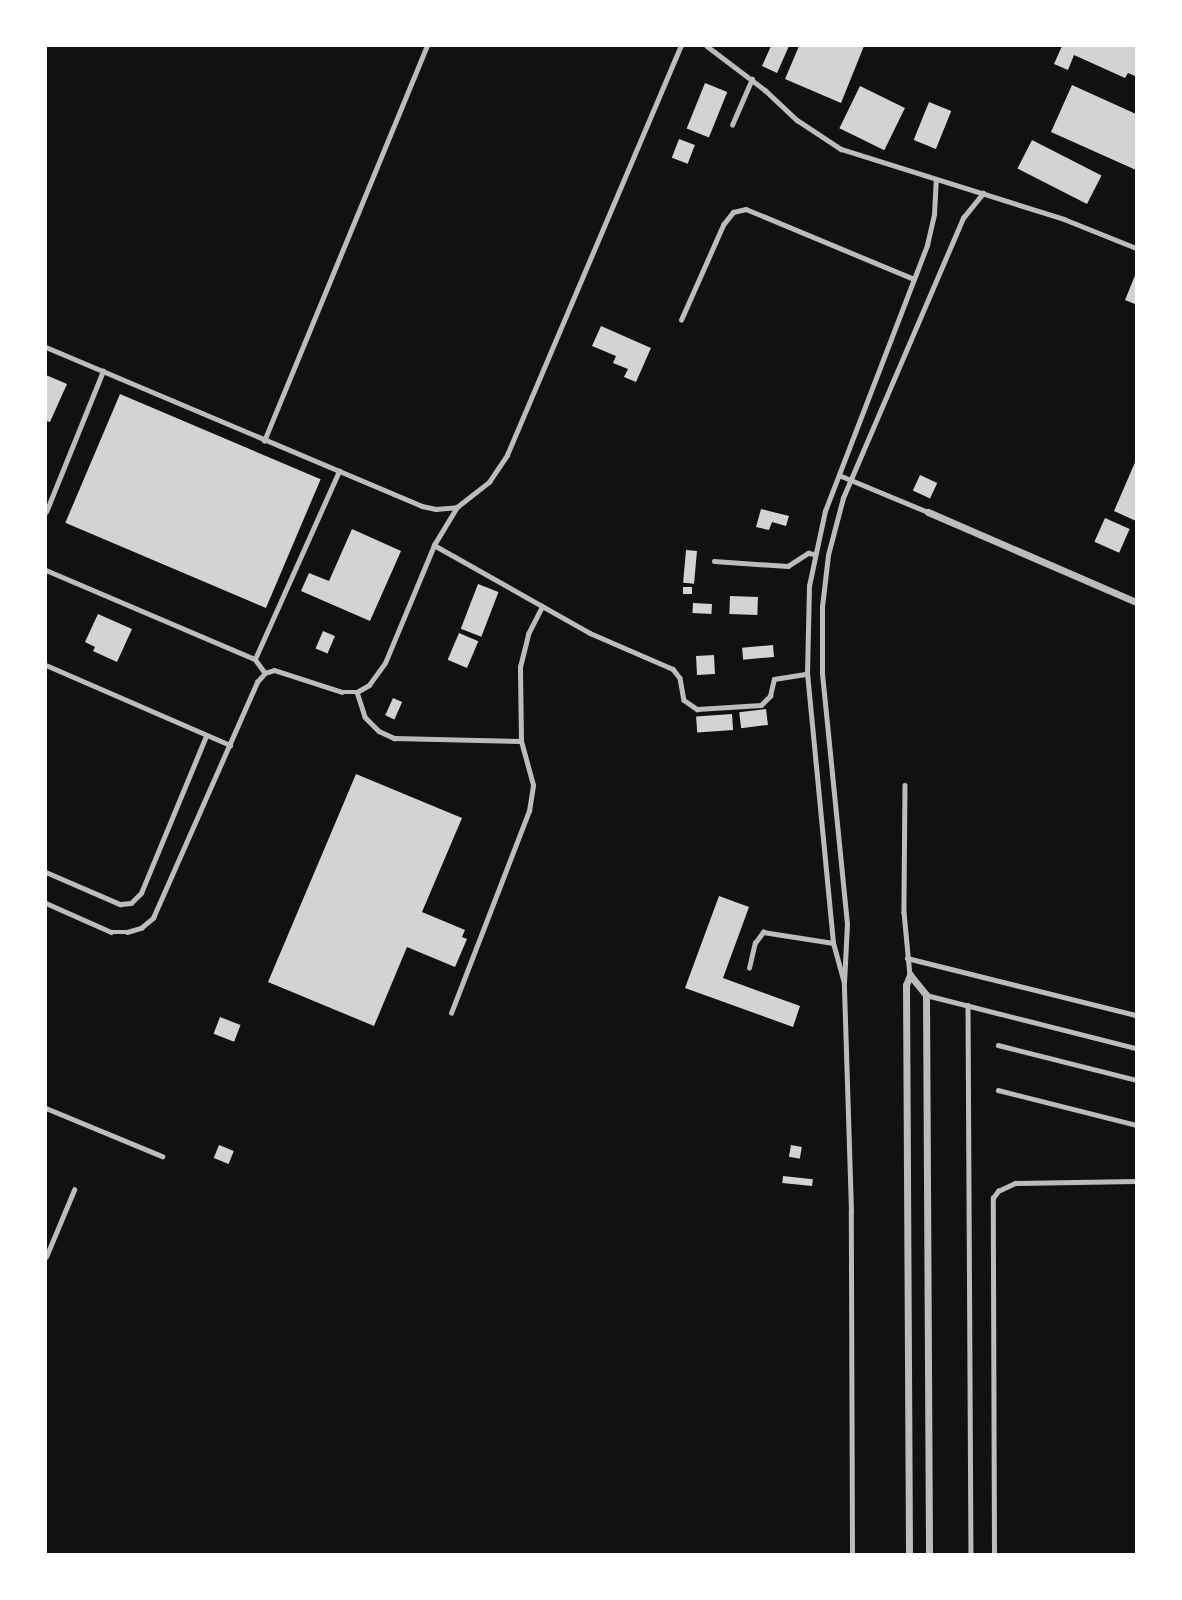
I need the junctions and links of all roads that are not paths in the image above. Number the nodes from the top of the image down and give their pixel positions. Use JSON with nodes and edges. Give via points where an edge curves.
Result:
{"nodes":[{"id":1,"x":427,"y":46,"type":"edge"},
{"id":2,"x":681,"y":46,"type":"edge"},
{"id":3,"x":707,"y":46,"type":"edge"},
{"id":4,"x":752,"y":79,"type":"junction"},
{"id":5,"x":732,"y":125,"type":"dead end"},
{"id":6,"x":936,"y":180,"type":"junction"},
{"id":7,"x":983,"y":194,"type":"junction"},
{"id":8,"x":1136,"y":248,"type":"edge"},
{"id":9,"x":914,"y":279,"type":"junction"},
{"id":10,"x":681,"y":320,"type":"dead end"},
{"id":11,"x":46,"y":347,"type":"edge"},
{"id":12,"x":103,"y":371,"type":"junction"},
{"id":13,"x":264,"y":441,"type":"junction"},
{"id":14,"x":339,"y":471,"type":"junction"},
{"id":15,"x":839,"y":475,"type":"junction"},
{"id":16,"x":851,"y":480,"type":"junction"},
{"id":17,"x":457,"y":506,"type":"junction"},
{"id":18,"x":46,"y":512,"type":"edge"},
{"id":19,"x":928,"y":512,"type":"joint"},
{"id":20,"x":434,"y":545,"type":"junction"},
{"id":21,"x":814,"y":554,"type":"junction"},
{"id":22,"x":714,"y":561,"type":"dead end"},
{"id":23,"x":46,"y":570,"type":"edge"},
{"id":24,"x":1136,"y":602,"type":"edge"},
{"id":25,"x":542,"y":606,"type":"junction"},
{"id":26,"x":256,"y":659,"type":"junction"},
{"id":27,"x":46,"y":665,"type":"edge"},
{"id":28,"x":265,"y":673,"type":"junction"},
{"id":29,"x":807,"y":674,"type":"junction"},
{"id":30,"x":357,"y":692,"type":"junction"},
{"id":31,"x":206,"y":736,"type":"junction"},
{"id":32,"x":520,"y":741,"type":"junction"},
{"id":33,"x":230,"y":745,"type":"junction"},
{"id":34,"x":905,"y":785,"type":"dead end"},
{"id":35,"x":46,"y":872,"type":"edge"},
{"id":36,"x":46,"y":903,"type":"edge"},
{"id":37,"x":833,"y":943,"type":"junction"},
{"id":38,"x":907,"y":958,"type":"junction"},
{"id":39,"x":750,"y":968,"type":"dead end"},
{"id":40,"x":910,"y":975,"type":"junction"},
{"id":41,"x":844,"y":983,"type":"junction"},
{"id":42,"x":926,"y":995,"type":"junction"},
{"id":43,"x":968,"y":1005,"type":"junction"},
{"id":44,"x":450,"y":1013,"type":"dead end"},
{"id":45,"x":1136,"y":1015,"type":"edge"},
{"id":46,"x":998,"y":1045,"type":"dead end"},
{"id":47,"x":1136,"y":1048,"type":"edge"},
{"id":48,"x":1136,"y":1080,"type":"edge"},
{"id":49,"x":998,"y":1090,"type":"dead end"},
{"id":50,"x":46,"y":1108,"type":"edge"},
{"id":51,"x":1136,"y":1125,"type":"edge"},
{"id":52,"x":162,"y":1156,"type":"dead end"},
{"id":53,"x":1136,"y":1181,"type":"edge"},
{"id":54,"x":74,"y":1190,"type":"dead end"},
{"id":55,"x":46,"y":1255,"type":"edge"},
{"id":56,"x":852,"y":1555,"type":"edge"},
{"id":57,"x":909,"y":1555,"type":"edge"},
{"id":58,"x":929,"y":1555,"type":"edge"},
{"id":59,"x":971,"y":1555,"type":"edge"},
{"id":60,"x":994,"y":1555,"type":"edge"}],
"edges":[{"from":1,"to":13,"type":"lane"},
{"from":2,"to":17,"type":"lane","via":[[507,455],[489,482]]},
{"from":3,"to":4,"type":"lane"},
{"from":4,"to":5,"type":"lane"},
{"from":4,"to":6,"type":"lane","via":[[797,120],[841,149]]},
{"from":6,"to":7,"type":"lane"},
{"from":6,"to":9,"type":"lane","via":[[931,230]]},
{"from":7,"to":8,"type":"lane"},
{"from":7,"to":16,"type":"lane","via":[[964,218]]},
{"from":9,"to":10,"type":"lane","via":[[746,209],[733,212],[723,225]]},
{"from":9,"to":15,"type":"lane"},
{"from":11,"to":12,"type":"lane"},
{"from":12,"to":13,"type":"lane"},
{"from":12,"to":18,"type":"lane"},
{"from":13,"to":14,"type":"lane"},
{"from":14,"to":17,"type":"lane","via":[[422,506]]},
{"from":14,"to":26,"type":"lane"},
{"from":15,"to":16,"type":"lane"},
{"from":15,"to":21,"type":"lane"},
{"from":16,"to":19,"type":"lane"},
{"from":16,"to":41,"type":"lane","via":[[828,555],[821,646],[847,924]]},
{"from":17,"to":20,"type":"lane"},
{"from":19,"to":24,"type":"street"},
{"from":20,"to":25,"type":"lane"},
{"from":20,"to":30,"type":"lane","via":[[385,663]]},
{"from":21,"to":22,"type":"lane","via":[[807,553],[788,566]]},
{"from":21,"to":29,"type":"lane"},
{"from":23,"to":26,"type":"lane"},
{"from":25,"to":29,"type":"lane","via":[[615,645],[673,669],[680,678],[684,700],[697,709],[761,705],[770,696],[774,679]]},
{"from":25,"to":32,"type":"lane","via":[[528,634],[520,667]]},
{"from":26,"to":28,"type":"lane"},
{"from":27,"to":31,"type":"lane"},
{"from":28,"to":30,"type":"lane","via":[[280,671],[329,690]]},
{"from":28,"to":33,"type":"lane","via":[[254,687]]},
{"from":29,"to":37,"type":"lane"},
{"from":30,"to":32,"type":"lane","via":[[365,717],[394,738]]},
{"from":31,"to":33,"type":"lane"},
{"from":31,"to":35,"type":"lane","via":[[141,893],[131,904],[120,904]]},
{"from":32,"to":44,"type":"lane","via":[[531,774],[530,811]]},
{"from":33,"to":36,"type":"lane","via":[[153,918],[127,933],[111,932]]},
{"from":34,"to":38,"type":"lane"},
{"from":37,"to":39,"type":"lane","via":[[763,932],[755,943]]},
{"from":37,"to":41,"type":"lane"},
{"from":38,"to":40,"type":"lane"},
{"from":38,"to":45,"type":"lane"},
{"from":40,"to":42,"type":"street"},
{"from":40,"to":57,"type":"street","via":[[906,985]]},
{"from":41,"to":56,"type":"lane","via":[[851,1211]]},
{"from":42,"to":43,"type":"lane"},
{"from":42,"to":58,"type":"street"},
{"from":43,"to":47,"type":"lane"},
{"from":43,"to":59,"type":"lane"},
{"from":46,"to":48,"type":"lane"},
{"from":49,"to":51,"type":"lane"},
{"from":50,"to":52,"type":"lane"},
{"from":53,"to":60,"type":"lane","via":[[1016,1183],[993,1198]]},
{"from":54,"to":55,"type":"lane"}]}
